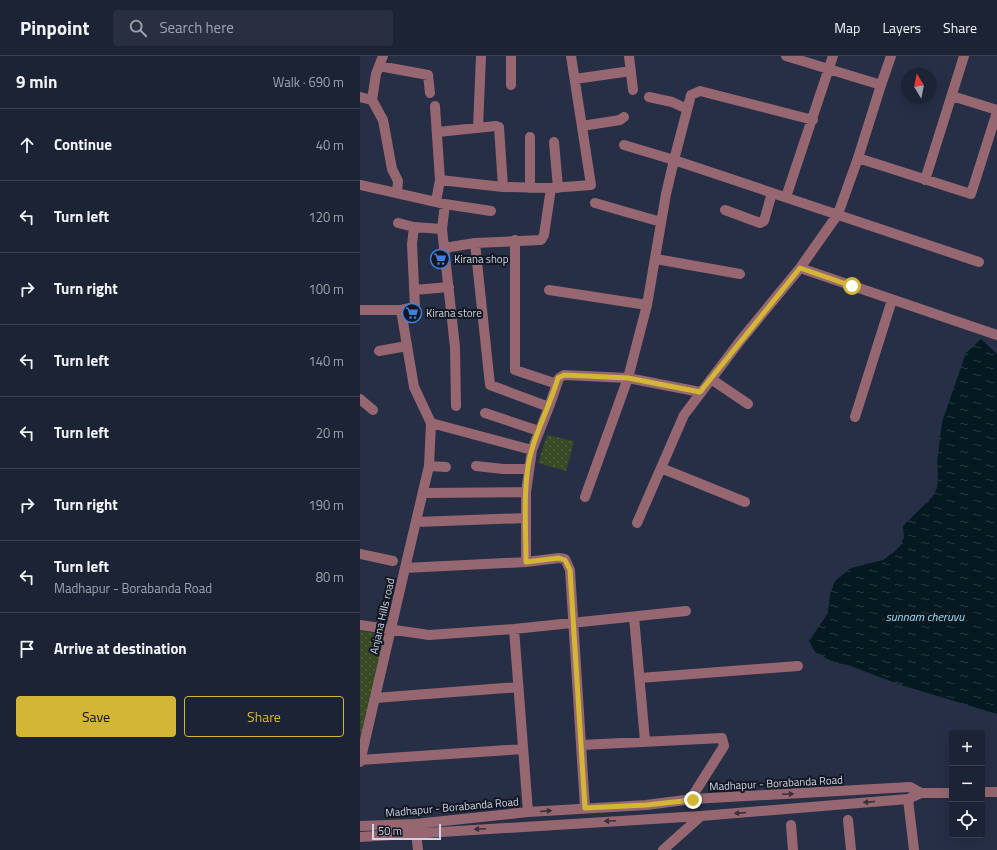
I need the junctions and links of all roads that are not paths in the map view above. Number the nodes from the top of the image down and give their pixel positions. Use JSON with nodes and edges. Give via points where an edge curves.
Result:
{"nodes":[{"id":1,"x":383,"y":56,"type":"edge"},
{"id":2,"x":481,"y":56,"type":"edge"},
{"id":3,"x":511,"y":56,"type":"edge"},
{"id":4,"x":571,"y":56,"type":"edge"},
{"id":5,"x":629,"y":56,"type":"edge"},
{"id":6,"x":786,"y":56,"type":"edge"},
{"id":7,"x":832,"y":56,"type":"edge"},
{"id":8,"x":890,"y":56,"type":"edge"},
{"id":9,"x":964,"y":56,"type":"edge"},
{"id":10,"x":379,"y":66,"type":"junction"},
{"id":11,"x":828,"y":70,"type":"junction"},
{"id":12,"x":631,"y":71,"type":"junction"},
{"id":13,"x":575,"y":79,"type":"junction"},
{"id":14,"x":511,"y":85,"type":"dead end"},
{"id":15,"x":881,"y":85,"type":"junction"},
{"id":16,"x":633,"y":90,"type":"dead end"},
{"id":17,"x":430,"y":93,"type":"dead end"},
{"id":18,"x":649,"y":96,"type":"dead end"},
{"id":19,"x":952,"y":96,"type":"junction"},
{"id":20,"x":360,"y":97,"type":"edge"},
{"id":21,"x":372,"y":100,"type":"junction"},
{"id":22,"x":435,"y":106,"type":"dead end"},
{"id":23,"x":687,"y":109,"type":"junction"},
{"id":24,"x":997,"y":111,"type":"edge"},
{"id":25,"x":624,"y":117,"type":"dead end"},
{"id":26,"x":812,"y":120,"type":"junction"},
{"id":27,"x":582,"y":126,"type":"junction"},
{"id":28,"x":478,"y":128,"type":"junction"},
{"id":29,"x":438,"y":132,"type":"junction"},
{"id":30,"x":530,"y":137,"type":"dead end"},
{"id":31,"x":554,"y":142,"type":"dead end"},
{"id":32,"x":624,"y":145,"type":"dead end"},
{"id":33,"x":858,"y":158,"type":"junction"},
{"id":34,"x":674,"y":160,"type":"junction"},
{"id":35,"x":440,"y":180,"type":"junction"},
{"id":36,"x":925,"y":180,"type":"junction"},
{"id":37,"x":360,"y":185,"type":"edge"},
{"id":38,"x":504,"y":187,"type":"junction"},
{"id":39,"x":530,"y":188,"type":"junction"},
{"id":40,"x":555,"y":188,"type":"junction"},
{"id":41,"x":397,"y":193,"type":"junction"},
{"id":42,"x":772,"y":194,"type":"junction"},
{"id":43,"x":786,"y":197,"type":"junction"},
{"id":44,"x":440,"y":203,"type":"junction"},
{"id":45,"x":595,"y":203,"type":"dead end"},
{"id":46,"x":724,"y":210,"type":"dead end"},
{"id":47,"x":491,"y":211,"type":"dead end"},
{"id":48,"x":838,"y":214,"type":"junction"},
{"id":49,"x":661,"y":222,"type":"junction"},
{"id":50,"x":398,"y":223,"type":"dead end"},
{"id":51,"x":414,"y":227,"type":"junction"},
{"id":52,"x":442,"y":229,"type":"junction"},
{"id":53,"x":514,"y":240,"type":"junction"},
{"id":54,"x":475,"y":243,"type":"junction"},
{"id":55,"x":444,"y":248,"type":"junction"},
{"id":56,"x":656,"y":259,"type":"junction"},
{"id":57,"x":980,"y":262,"type":"dead end"},
{"id":58,"x":800,"y":268,"type":"junction"},
{"id":59,"x":740,"y":274,"type":"dead end"},
{"id":60,"x":449,"y":287,"type":"junction"},
{"id":61,"x":414,"y":290,"type":"junction"},
{"id":62,"x":549,"y":290,"type":"dead end"},
{"id":63,"x":892,"y":300,"type":"junction"},
{"id":64,"x":647,"y":305,"type":"junction"},
{"id":65,"x":360,"y":310,"type":"edge"},
{"id":66,"x":401,"y":310,"type":"junction"},
{"id":67,"x":997,"y":336,"type":"edge"},
{"id":68,"x":406,"y":346,"type":"junction"},
{"id":69,"x":379,"y":351,"type":"dead end"},
{"id":70,"x":628,"y":378,"type":"junction"},
{"id":71,"x":711,"y":379,"type":"junction"},
{"id":72,"x":557,"y":384,"type":"junction"},
{"id":73,"x":700,"y":392,"type":"junction"},
{"id":74,"x":360,"y":400,"type":"edge"},
{"id":75,"x":748,"y":404,"type":"dead end"},
{"id":76,"x":456,"y":406,"type":"dead end"},
{"id":77,"x":549,"y":407,"type":"junction"},
{"id":78,"x":373,"y":410,"type":"dead end"},
{"id":79,"x":485,"y":413,"type":"dead end"},
{"id":80,"x":855,"y":417,"type":"dead end"},
{"id":81,"x":431,"y":423,"type":"junction"},
{"id":82,"x":539,"y":431,"type":"junction"},
{"id":83,"x":532,"y":450,"type":"junction"},
{"id":84,"x":430,"y":466,"type":"junction"},
{"id":85,"x":476,"y":466,"type":"dead end"},
{"id":86,"x":446,"y":467,"type":"dead end"},
{"id":87,"x":661,"y":468,"type":"junction"},
{"id":88,"x":529,"y":469,"type":"junction"},
{"id":89,"x":526,"y":492,"type":"junction"},
{"id":90,"x":424,"y":493,"type":"junction"},
{"id":91,"x":585,"y":497,"type":"dead end"},
{"id":92,"x":745,"y":502,"type":"dead end"},
{"id":93,"x":526,"y":518,"type":"junction"},
{"id":94,"x":417,"y":522,"type":"junction"},
{"id":95,"x":637,"y":523,"type":"dead end"},
{"id":96,"x":360,"y":554,"type":"edge"},
{"id":97,"x":393,"y":561,"type":"dead end"},
{"id":98,"x":526,"y":562,"type":"junction"},
{"id":99,"x":405,"y":568,"type":"junction"},
{"id":100,"x":686,"y":611,"type":"dead end"},
{"id":101,"x":634,"y":617,"type":"junction"},
{"id":102,"x":573,"y":622,"type":"junction"},
{"id":103,"x":360,"y":625,"type":"edge"},
{"id":104,"x":392,"y":629,"type":"junction"},
{"id":105,"x":514,"y":629,"type":"junction"},
{"id":106,"x":798,"y":666,"type":"dead end"},
{"id":107,"x":640,"y":678,"type":"junction"},
{"id":108,"x":518,"y":687,"type":"junction"},
{"id":109,"x":375,"y":698,"type":"junction"},
{"id":110,"x":645,"y":741,"type":"junction"},
{"id":111,"x":581,"y":745,"type":"junction"},
{"id":112,"x":523,"y":749,"type":"junction"},
{"id":113,"x":360,"y":761,"type":"edge"},
{"id":114,"x":985,"y":792,"type":"edge"},
{"id":115,"x":997,"y":792,"type":"edge"},
{"id":116,"x":921,"y":793,"type":"junction"},
{"id":117,"x":949,"y":793,"type":"edge"},
{"id":118,"x":908,"y":799,"type":"junction"},
{"id":119,"x":690,"y":800,"type":"junction"},
{"id":120,"x":585,"y":808,"type":"junction"},
{"id":121,"x":528,"y":812,"type":"junction"},
{"id":122,"x":700,"y":816,"type":"junction"},
{"id":123,"x":848,"y":820,"type":"dead end"},
{"id":124,"x":360,"y":826,"type":"edge"},
{"id":125,"x":791,"y":826,"type":"dead end"},
{"id":126,"x":416,"y":833,"type":"junction"},
{"id":127,"x":360,"y":837,"type":"edge"},
{"id":128,"x":418,"y":850,"type":"edge"},
{"id":129,"x":663,"y":850,"type":"edge"},
{"id":130,"x":793,"y":850,"type":"edge"},
{"id":131,"x":851,"y":850,"type":"edge"},
{"id":132,"x":914,"y":850,"type":"edge"}],
"edges":[{"from":1,"to":10,"type":"street"},
{"from":2,"to":28,"type":"street"},
{"from":3,"to":14,"type":"street"},
{"from":4,"to":13,"type":"street"},
{"from":5,"to":12,"type":"street"},
{"from":6,"to":11,"type":"street"},
{"from":7,"to":11,"type":"street"},
{"from":8,"to":15,"type":"street"},
{"from":9,"to":19,"type":"street"},
{"from":10,"to":17,"type":"street","via":[[428,75]]},
{"from":10,"to":21,"type":"street"},
{"from":11,"to":15,"type":"street"},
{"from":11,"to":26,"type":"street"},
{"from":12,"to":13,"type":"street"},
{"from":12,"to":16,"type":"street"},
{"from":13,"to":27,"type":"street"},
{"from":15,"to":33,"type":"street"},
{"from":18,"to":23,"type":"street"},
{"from":19,"to":24,"type":"street"},
{"from":19,"to":36,"type":"street"},
{"from":20,"to":21,"type":"street"},
{"from":21,"to":41,"type":"street","via":[[383,120],[392,169],[398,182]]},
{"from":22,"to":29,"type":"street"},
{"from":23,"to":26,"type":"street","via":[[691,95],[700,91]]},
{"from":23,"to":34,"type":"street"},
{"from":24,"to":36,"type":"street","via":[[971,194]]},
{"from":25,"to":27,"type":"street","via":[[620,120]]},
{"from":26,"to":43,"type":"street"},
{"from":27,"to":40,"type":"street","via":[[591,185]]},
{"from":28,"to":29,"type":"street"},
{"from":28,"to":38,"type":"street","via":[[496,126],[501,130]]},
{"from":29,"to":35,"type":"street"},
{"from":30,"to":39,"type":"street"},
{"from":31,"to":40,"type":"street"},
{"from":32,"to":34,"type":"street"},
{"from":33,"to":36,"type":"street"},
{"from":33,"to":48,"type":"street"},
{"from":34,"to":42,"type":"street"},
{"from":34,"to":49,"type":"street"},
{"from":35,"to":38,"type":"street"},
{"from":35,"to":44,"type":"street"},
{"from":37,"to":41,"type":"street"},
{"from":38,"to":39,"type":"street"},
{"from":39,"to":40,"type":"street"},
{"from":40,"to":53,"type":"street","via":[[543,238],[538,241]]},
{"from":41,"to":44,"type":"street"},
{"from":42,"to":43,"type":"street"},
{"from":42,"to":46,"type":"street","via":[[764,221],[760,222]]},
{"from":43,"to":48,"type":"street"},
{"from":44,"to":47,"type":"street"},
{"from":44,"to":52,"type":"street"},
{"from":45,"to":49,"type":"street"},
{"from":48,"to":57,"type":"street"},
{"from":48,"to":58,"type":"street"},
{"from":49,"to":56,"type":"street"},
{"from":50,"to":51,"type":"street"},
{"from":51,"to":52,"type":"street"},
{"from":51,"to":61,"type":"street"},
{"from":52,"to":55,"type":"street"},
{"from":53,"to":54,"type":"street"},
{"from":53,"to":72,"type":"street","via":[[515,370]]},
{"from":54,"to":55,"type":"street"},
{"from":54,"to":77,"type":"street","via":[[490,385]]},
{"from":55,"to":60,"type":"street"},
{"from":56,"to":59,"type":"street"},
{"from":56,"to":64,"type":"street"},
{"from":58,"to":63,"type":"street"},
{"from":58,"to":71,"type":"street"},
{"from":60,"to":61,"type":"street"},
{"from":60,"to":76,"type":"street","via":[[455,347]]},
{"from":61,"to":66,"type":"street","via":[[415,307]]},
{"from":62,"to":64,"type":"street"},
{"from":63,"to":67,"type":"street"},
{"from":63,"to":80,"type":"street"},
{"from":64,"to":70,"type":"street"},
{"from":65,"to":66,"type":"street"},
{"from":66,"to":68,"type":"street"},
{"from":68,"to":69,"type":"street"},
{"from":68,"to":81,"type":"street","via":[[414,387]]},
{"from":70,"to":72,"type":"street","via":[[564,375],[558,378]]},
{"from":70,"to":73,"type":"street"},
{"from":70,"to":91,"type":"street"},
{"from":71,"to":73,"type":"street"},
{"from":71,"to":75,"type":"street"},
{"from":72,"to":77,"type":"street"},
{"from":73,"to":87,"type":"street","via":[[684,415]]},
{"from":74,"to":78,"type":"street"},
{"from":77,"to":82,"type":"street"},
{"from":79,"to":82,"type":"street"},
{"from":81,"to":83,"type":"street"},
{"from":81,"to":84,"type":"street","name":"Anjana Hills road"},
{"from":82,"to":83,"type":"street"},
{"from":83,"to":88,"type":"street"},
{"from":84,"to":86,"type":"street"},
{"from":84,"to":90,"type":"street","name":"Anjana Hills road"},
{"from":85,"to":88,"type":"street"},
{"from":87,"to":92,"type":"street"},
{"from":87,"to":95,"type":"street"},
{"from":88,"to":89,"type":"street"},
{"from":89,"to":90,"type":"street"},
{"from":89,"to":93,"type":"street"},
{"from":90,"to":94,"type":"street","name":"Anjana Hills road"},
{"from":93,"to":94,"type":"street"},
{"from":93,"to":98,"type":"street"},
{"from":94,"to":99,"type":"street","name":"Anjana Hills road"},
{"from":96,"to":97,"type":"street"},
{"from":98,"to":99,"type":"street"},
{"from":98,"to":102,"type":"street","via":[[559,558],[565,560],[570,570]]},
{"from":99,"to":104,"type":"street","name":"Anjana Hills road"},
{"from":100,"to":101,"type":"street"},
{"from":101,"to":102,"type":"street"},
{"from":101,"to":107,"type":"street"},
{"from":102,"to":105,"type":"street"},
{"from":102,"to":111,"type":"street"},
{"from":103,"to":104,"type":"street"},
{"from":104,"to":105,"type":"street","via":[[429,635]]},
{"from":104,"to":109,"type":"street","name":"Anjana Hills road"},
{"from":105,"to":108,"type":"street"},
{"from":106,"to":107,"type":"street"},
{"from":107,"to":110,"type":"street"},
{"from":108,"to":109,"type":"street"},
{"from":108,"to":112,"type":"street"},
{"from":109,"to":113,"type":"street","name":"Anjana Hills road"},
{"from":110,"to":111,"type":"street"},
{"from":110,"to":119,"type":"street","via":[[722,738],[724,746]]},
{"from":111,"to":120,"type":"street"},
{"from":112,"to":113,"type":"street"},
{"from":112,"to":121,"type":"street"},
{"from":114,"to":115,"type":"street"},
{"from":116,"to":117,"type":"street","name":"Madhapur - Borabanda Road"},
{"from":116,"to":118,"type":"street"},
{"from":119,"to":116,"type":"street","name":"Madhapur - Borabanda Road","one_way":true,"via":[[910,787]]},
{"from":118,"to":122,"type":"street","one_way":true},
{"from":118,"to":132,"type":"street"},
{"from":119,"to":120,"type":"street","name":"Madhapur - Borabanda Road"},
{"from":121,"to":120,"type":"street","name":"Madhapur - Borabanda Road","one_way":true},
{"from":121,"to":124,"type":"street","name":"Madhapur - Borabanda Road","via":[[415,824]]},
{"from":122,"to":126,"type":"street","one_way":true},
{"from":122,"to":129,"type":"street"},
{"from":123,"to":131,"type":"street"},
{"from":125,"to":130,"type":"street"},
{"from":126,"to":127,"type":"street"},
{"from":126,"to":128,"type":"street"}]}
